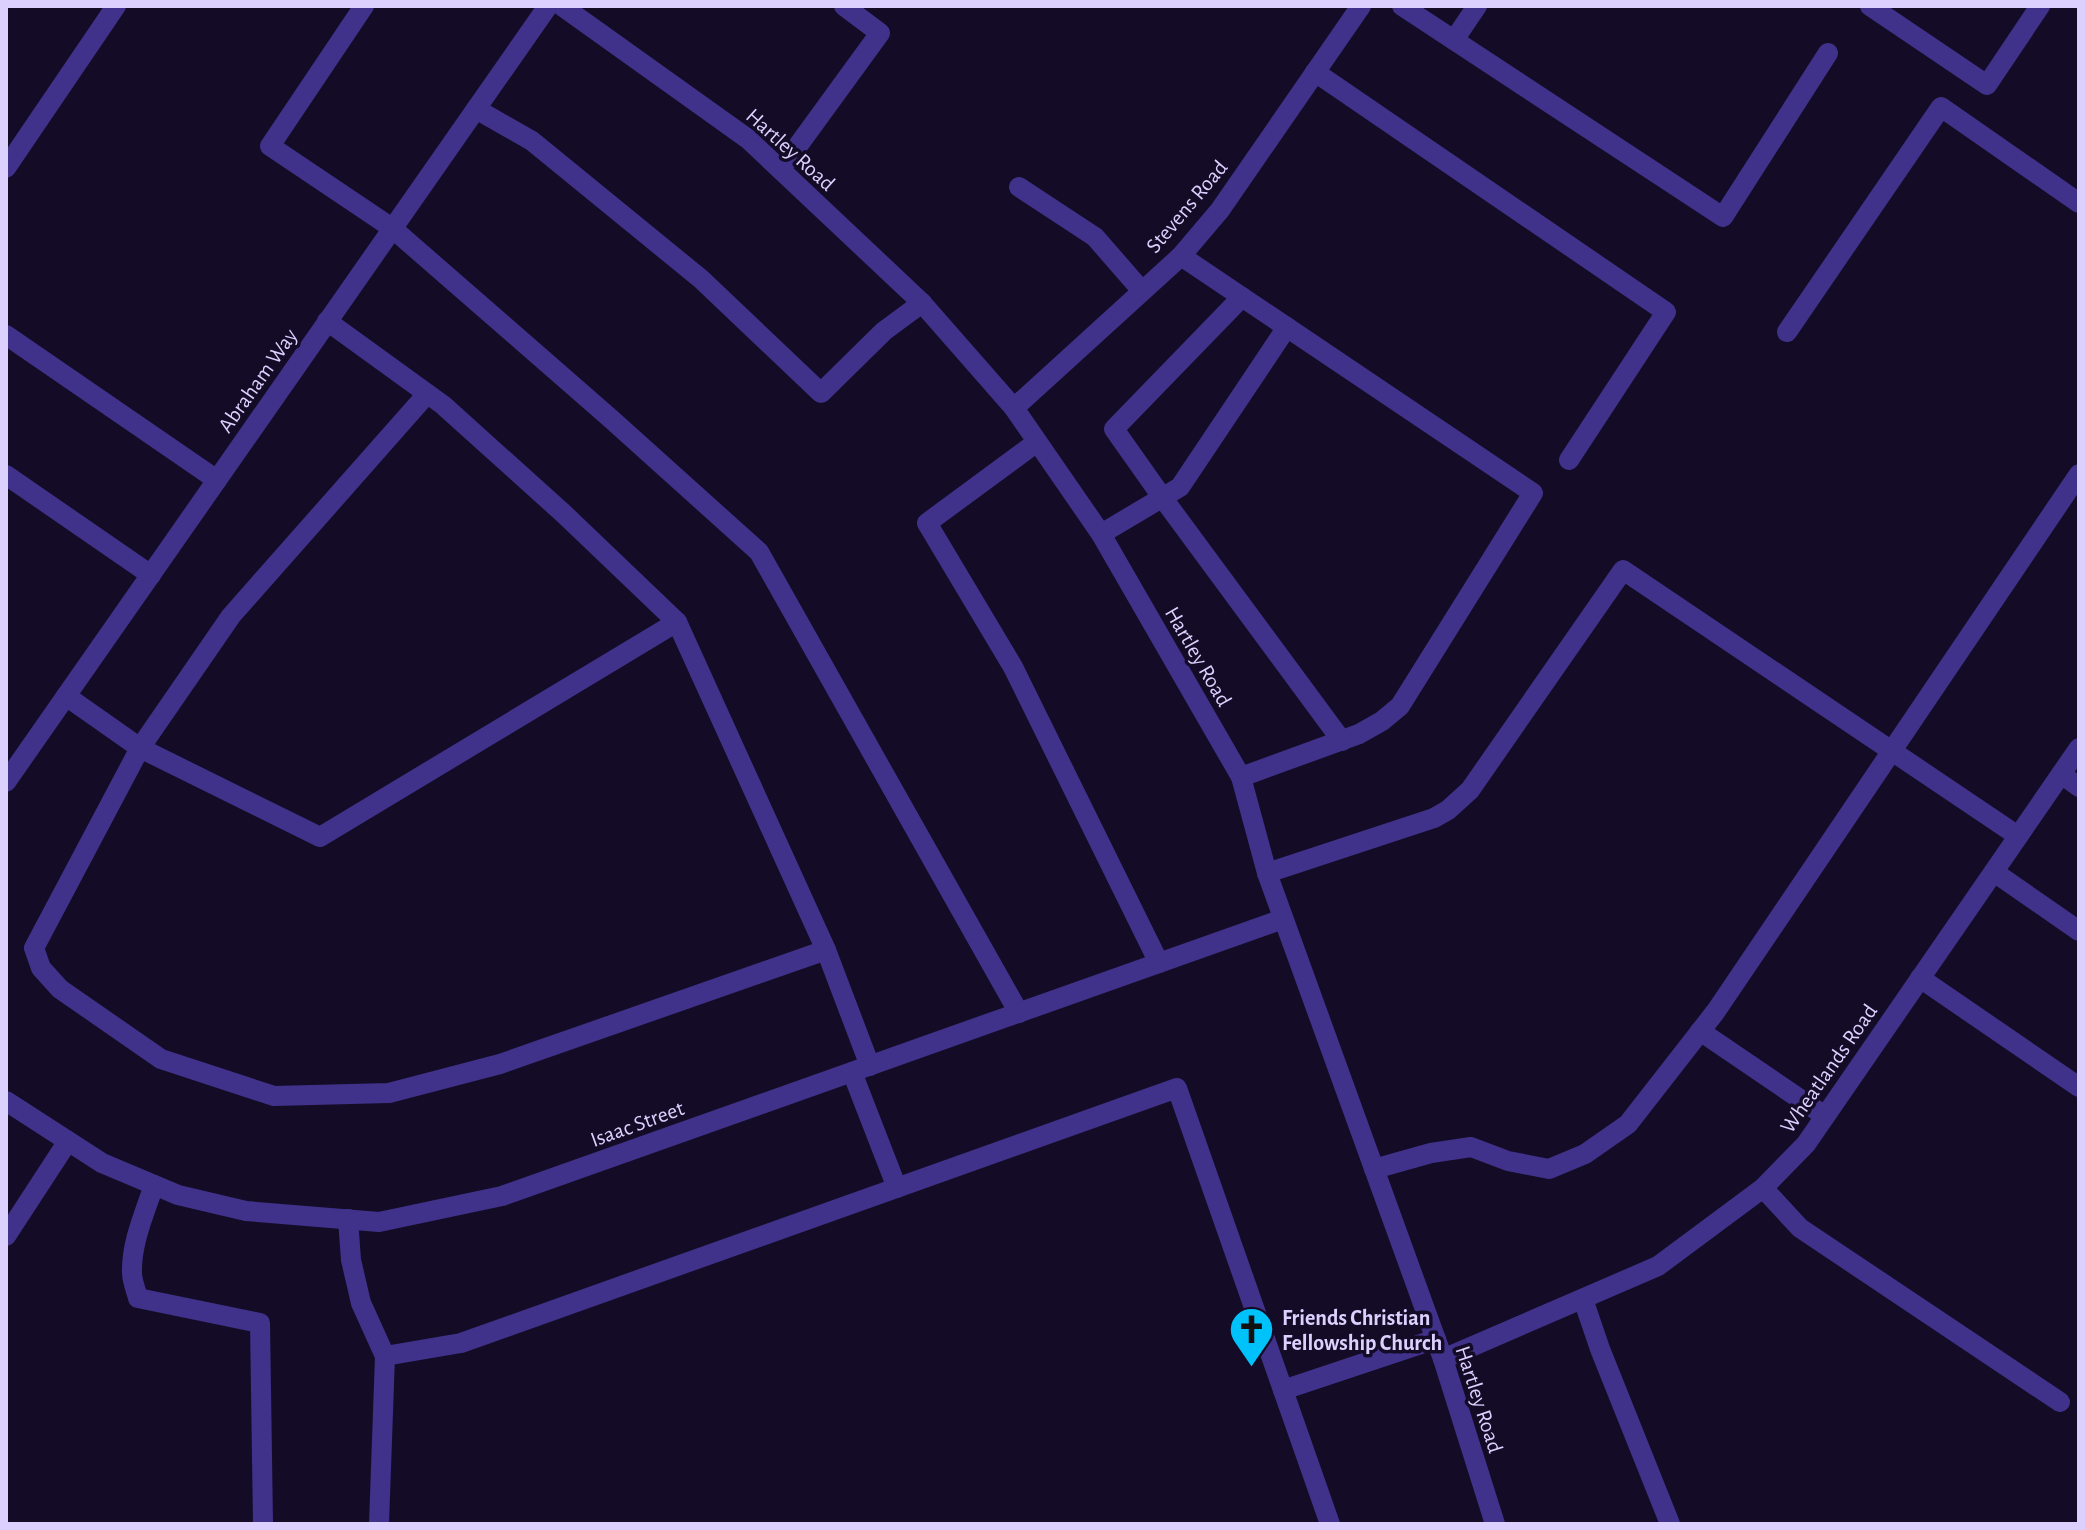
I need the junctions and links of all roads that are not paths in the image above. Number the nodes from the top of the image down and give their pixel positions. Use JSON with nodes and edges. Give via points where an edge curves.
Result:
{"nodes":[{"id":1,"x":116,"y":6,"type":"edge"},
{"id":2,"x":364,"y":6,"type":"edge"},
{"id":3,"x":548,"y":6,"type":"edge"},
{"id":4,"x":562,"y":6,"type":"edge"},
{"id":5,"x":844,"y":6,"type":"edge"},
{"id":6,"x":1361,"y":6,"type":"edge"},
{"id":7,"x":1402,"y":6,"type":"edge"},
{"id":8,"x":1477,"y":6,"type":"edge"},
{"id":9,"x":1870,"y":6,"type":"edge"},
{"id":10,"x":2040,"y":6,"type":"edge"},
{"id":11,"x":1454,"y":40,"type":"junction"},
{"id":12,"x":1828,"y":53,"type":"dead end"},
{"id":13,"x":1315,"y":72,"type":"junction"},
{"id":14,"x":476,"y":109,"type":"junction"},
{"id":15,"x":6,"y":168,"type":"edge"},
{"id":16,"x":781,"y":169,"type":"junction"},
{"id":17,"x":1019,"y":187,"type":"dead end"},
{"id":18,"x":2079,"y":203,"type":"edge"},
{"id":19,"x":392,"y":228,"type":"junction"},
{"id":20,"x":1181,"y":256,"type":"junction"},
{"id":21,"x":1142,"y":291,"type":"junction"},
{"id":22,"x":1242,"y":297,"type":"junction"},
{"id":23,"x":922,"y":303,"type":"junction"},
{"id":24,"x":327,"y":321,"type":"junction"},
{"id":25,"x":1287,"y":327,"type":"junction"},
{"id":26,"x":1787,"y":332,"type":"dead end"},
{"id":27,"x":6,"y":335,"type":"edge"},
{"id":28,"x":427,"y":394,"type":"junction"},
{"id":29,"x":1014,"y":408,"type":"junction"},
{"id":30,"x":1037,"y":442,"type":"junction"},
{"id":31,"x":1569,"y":460,"type":"dead end"},
{"id":32,"x":2079,"y":474,"type":"edge"},
{"id":33,"x":6,"y":475,"type":"edge"},
{"id":34,"x":217,"y":480,"type":"junction"},
{"id":35,"x":1162,"y":497,"type":"junction"},
{"id":36,"x":1101,"y":534,"type":"junction"},
{"id":37,"x":151,"y":575,"type":"junction"},
{"id":38,"x":677,"y":622,"type":"junction"},
{"id":39,"x":66,"y":696,"type":"junction"},
{"id":40,"x":1342,"y":741,"type":"junction"},
{"id":41,"x":140,"y":748,"type":"junction"},
{"id":42,"x":2079,"y":748,"type":"edge"},
{"id":43,"x":1891,"y":751,"type":"junction"},
{"id":44,"x":2061,"y":774,"type":"junction"},
{"id":45,"x":1241,"y":777,"type":"junction"},
{"id":46,"x":6,"y":782,"type":"edge"},
{"id":47,"x":2079,"y":787,"type":"edge"},
{"id":48,"x":2018,"y":836,"type":"junction"},
{"id":49,"x":1994,"y":872,"type":"junction"},
{"id":50,"x":1267,"y":873,"type":"junction"},
{"id":51,"x":1283,"y":919,"type":"junction"},
{"id":52,"x":2079,"y":931,"type":"edge"},
{"id":53,"x":826,"y":950,"type":"junction"},
{"id":54,"x":1159,"y":963,"type":"junction"},
{"id":55,"x":1920,"y":978,"type":"junction"},
{"id":56,"x":1019,"y":1013,"type":"junction"},
{"id":57,"x":1700,"y":1031,"type":"junction"},
{"id":58,"x":861,"y":1069,"type":"junction"},
{"id":59,"x":2079,"y":1087,"type":"edge"},
{"id":60,"x":6,"y":1101,"type":"edge"},
{"id":61,"x":1825,"y":1116,"type":"junction"},
{"id":62,"x":68,"y":1141,"type":"junction"},
{"id":63,"x":1374,"y":1169,"type":"junction"},
{"id":64,"x":154,"y":1185,"type":"junction"},
{"id":65,"x":897,"y":1188,"type":"junction"},
{"id":66,"x":1763,"y":1188,"type":"junction"},
{"id":67,"x":348,"y":1219,"type":"junction"},
{"id":68,"x":6,"y":1236,"type":"edge"},
{"id":69,"x":1583,"y":1299,"type":"junction"},
{"id":70,"x":1436,"y":1339,"type":"junction"},
{"id":71,"x":385,"y":1356,"type":"junction"},
{"id":72,"x":1443,"y":1359,"type":"junction"},
{"id":73,"x":1283,"y":1390,"type":"junction"},
{"id":74,"x":2060,"y":1402,"type":"dead end"},
{"id":75,"x":263,"y":1524,"type":"edge"},
{"id":76,"x":379,"y":1524,"type":"edge"},
{"id":77,"x":1330,"y":1524,"type":"edge"},
{"id":78,"x":1495,"y":1524,"type":"edge"},
{"id":79,"x":1670,"y":1524,"type":"edge"}],
"edges":[{"from":1,"to":15,"type":"street"},
{"from":2,"to":19,"type":"street","via":[[270,146]]},
{"from":3,"to":14,"type":"street","name":"Abraham Way"},
{"from":4,"to":16,"type":"street","name":"Hartley Road","via":[[748,139]]},
{"from":5,"to":16,"type":"street","via":[[880,33]]},
{"from":6,"to":13,"type":"street","name":"Stevens Road"},
{"from":7,"to":11,"type":"street"},
{"from":8,"to":11,"type":"street"},
{"from":9,"to":10,"type":"street","via":[[1987,85]]},
{"from":11,"to":12,"type":"street","via":[[1723,217]]},
{"from":13,"to":20,"type":"street","name":"Stevens Road","via":[[1220,210]]},
{"from":13,"to":31,"type":"street","via":[[1666,312]]},
{"from":14,"to":19,"type":"street","name":"Abraham Way"},
{"from":14,"to":23,"type":"street","via":[[532,141],[689,269],[821,393],[884,331]]},
{"from":16,"to":23,"type":"street","name":"Hartley Road"},
{"from":17,"to":21,"type":"street","via":[[1095,237]]},
{"from":18,"to":26,"type":"street","via":[[1941,107]]},
{"from":19,"to":24,"type":"street","name":"Abraham Way"},
{"from":19,"to":56,"type":"street","via":[[759,552]]},
{"from":20,"to":21,"type":"street","name":"Stevens Road"},
{"from":20,"to":22,"type":"street"},
{"from":21,"to":29,"type":"street","name":"Stevens Road"},
{"from":22,"to":25,"type":"street"},
{"from":22,"to":35,"type":"street","via":[[1114,429]]},
{"from":23,"to":29,"type":"street","name":"Hartley Road"},
{"from":24,"to":28,"type":"street"},
{"from":24,"to":34,"type":"street","name":"Abraham Way"},
{"from":25,"to":35,"type":"street","via":[[1180,487]]},
{"from":25,"to":40,"type":"street","via":[[1533,493],[1400,706]]},
{"from":27,"to":34,"type":"street"},
{"from":28,"to":38,"type":"street"},
{"from":28,"to":41,"type":"street","via":[[231,616]]},
{"from":29,"to":30,"type":"street","name":"Hartley Road"},
{"from":30,"to":36,"type":"street","name":"Hartley Road"},
{"from":30,"to":54,"type":"street","via":[[927,523],[1013,667]]},
{"from":32,"to":43,"type":"street"},
{"from":33,"to":37,"type":"street"},
{"from":34,"to":37,"type":"street","name":"Abraham Way"},
{"from":35,"to":36,"type":"street"},
{"from":35,"to":40,"type":"street"},
{"from":36,"to":45,"type":"street","name":"Hartley Road"},
{"from":37,"to":39,"type":"street","name":"Abraham Way"},
{"from":38,"to":41,"type":"street","via":[[320,837]]},
{"from":38,"to":53,"type":"street"},
{"from":39,"to":41,"type":"street"},
{"from":39,"to":46,"type":"street","name":"Abraham Way"},
{"from":40,"to":45,"type":"street"},
{"from":41,"to":53,"type":"street","via":[[34,948],[41,968],[60,989],[161,1059],[274,1096],[389,1093],[459,1075]]},
{"from":42,"to":44,"type":"street","name":"Wheatlands Road"},
{"from":43,"to":48,"type":"street"},
{"from":43,"to":50,"type":"street","via":[[1623,570],[1470,790],[1448,810]]},
{"from":43,"to":57,"type":"street"},
{"from":44,"to":47,"type":"street"},
{"from":44,"to":48,"type":"street","name":"Wheatlands Road"},
{"from":45,"to":50,"type":"street","name":"Hartley Road"},
{"from":48,"to":49,"type":"street","name":"Wheatlands Road"},
{"from":49,"to":52,"type":"street"},
{"from":49,"to":55,"type":"street","name":"Wheatlands Road"},
{"from":50,"to":51,"type":"street","name":"Hartley Road"},
{"from":51,"to":54,"type":"street","name":"Isaac Street"},
{"from":51,"to":63,"type":"street","name":"Hartley Road"},
{"from":53,"to":58,"type":"street"},
{"from":54,"to":56,"type":"street","name":"Isaac Street"},
{"from":55,"to":59,"type":"street"},
{"from":55,"to":61,"type":"street","name":"Wheatlands Road"},
{"from":56,"to":58,"type":"street","name":"Isaac Street"},
{"from":57,"to":61,"type":"street"},
{"from":57,"to":63,"type":"street","via":[[1628,1124],[1585,1154],[1549,1169],[1471,1147]]},
{"from":58,"to":65,"type":"street"},
{"from":58,"to":67,"type":"street","name":"Isaac Street","via":[[502,1196],[379,1222]]},
{"from":60,"to":62,"type":"street","name":"Isaac Street"},
{"from":61,"to":66,"type":"street","name":"Wheatlands Road"},
{"from":62,"to":64,"type":"street","name":"Isaac Street","via":[[102,1163]]},
{"from":62,"to":68,"type":"street"},
{"from":63,"to":70,"type":"street","name":"Hartley Road"},
{"from":64,"to":67,"type":"street","name":"Isaac Street","via":[[246,1211]]},
{"from":64,"to":75,"type":"street","via":[[135,1250],[132,1274],[138,1298],[260,1323]]},
{"from":65,"to":71,"type":"street","via":[[461,1343]]},
{"from":65,"to":73,"type":"street","via":[[1177,1088]]},
{"from":66,"to":69,"type":"street","name":"Wheatlands Road","via":[[1658,1266]]},
{"from":66,"to":74,"type":"street","via":[[1800,1228]]},
{"from":67,"to":71,"type":"street","via":[[361,1303]]},
{"from":69,"to":72,"type":"street","name":"Wheatlands Road"},
{"from":69,"to":79,"type":"street"},
{"from":70,"to":72,"type":"street","name":"Hartley Road"},
{"from":70,"to":73,"type":"street"},
{"from":71,"to":76,"type":"street"},
{"from":72,"to":78,"type":"street","name":"Hartley Road"},
{"from":73,"to":77,"type":"street"}]}
